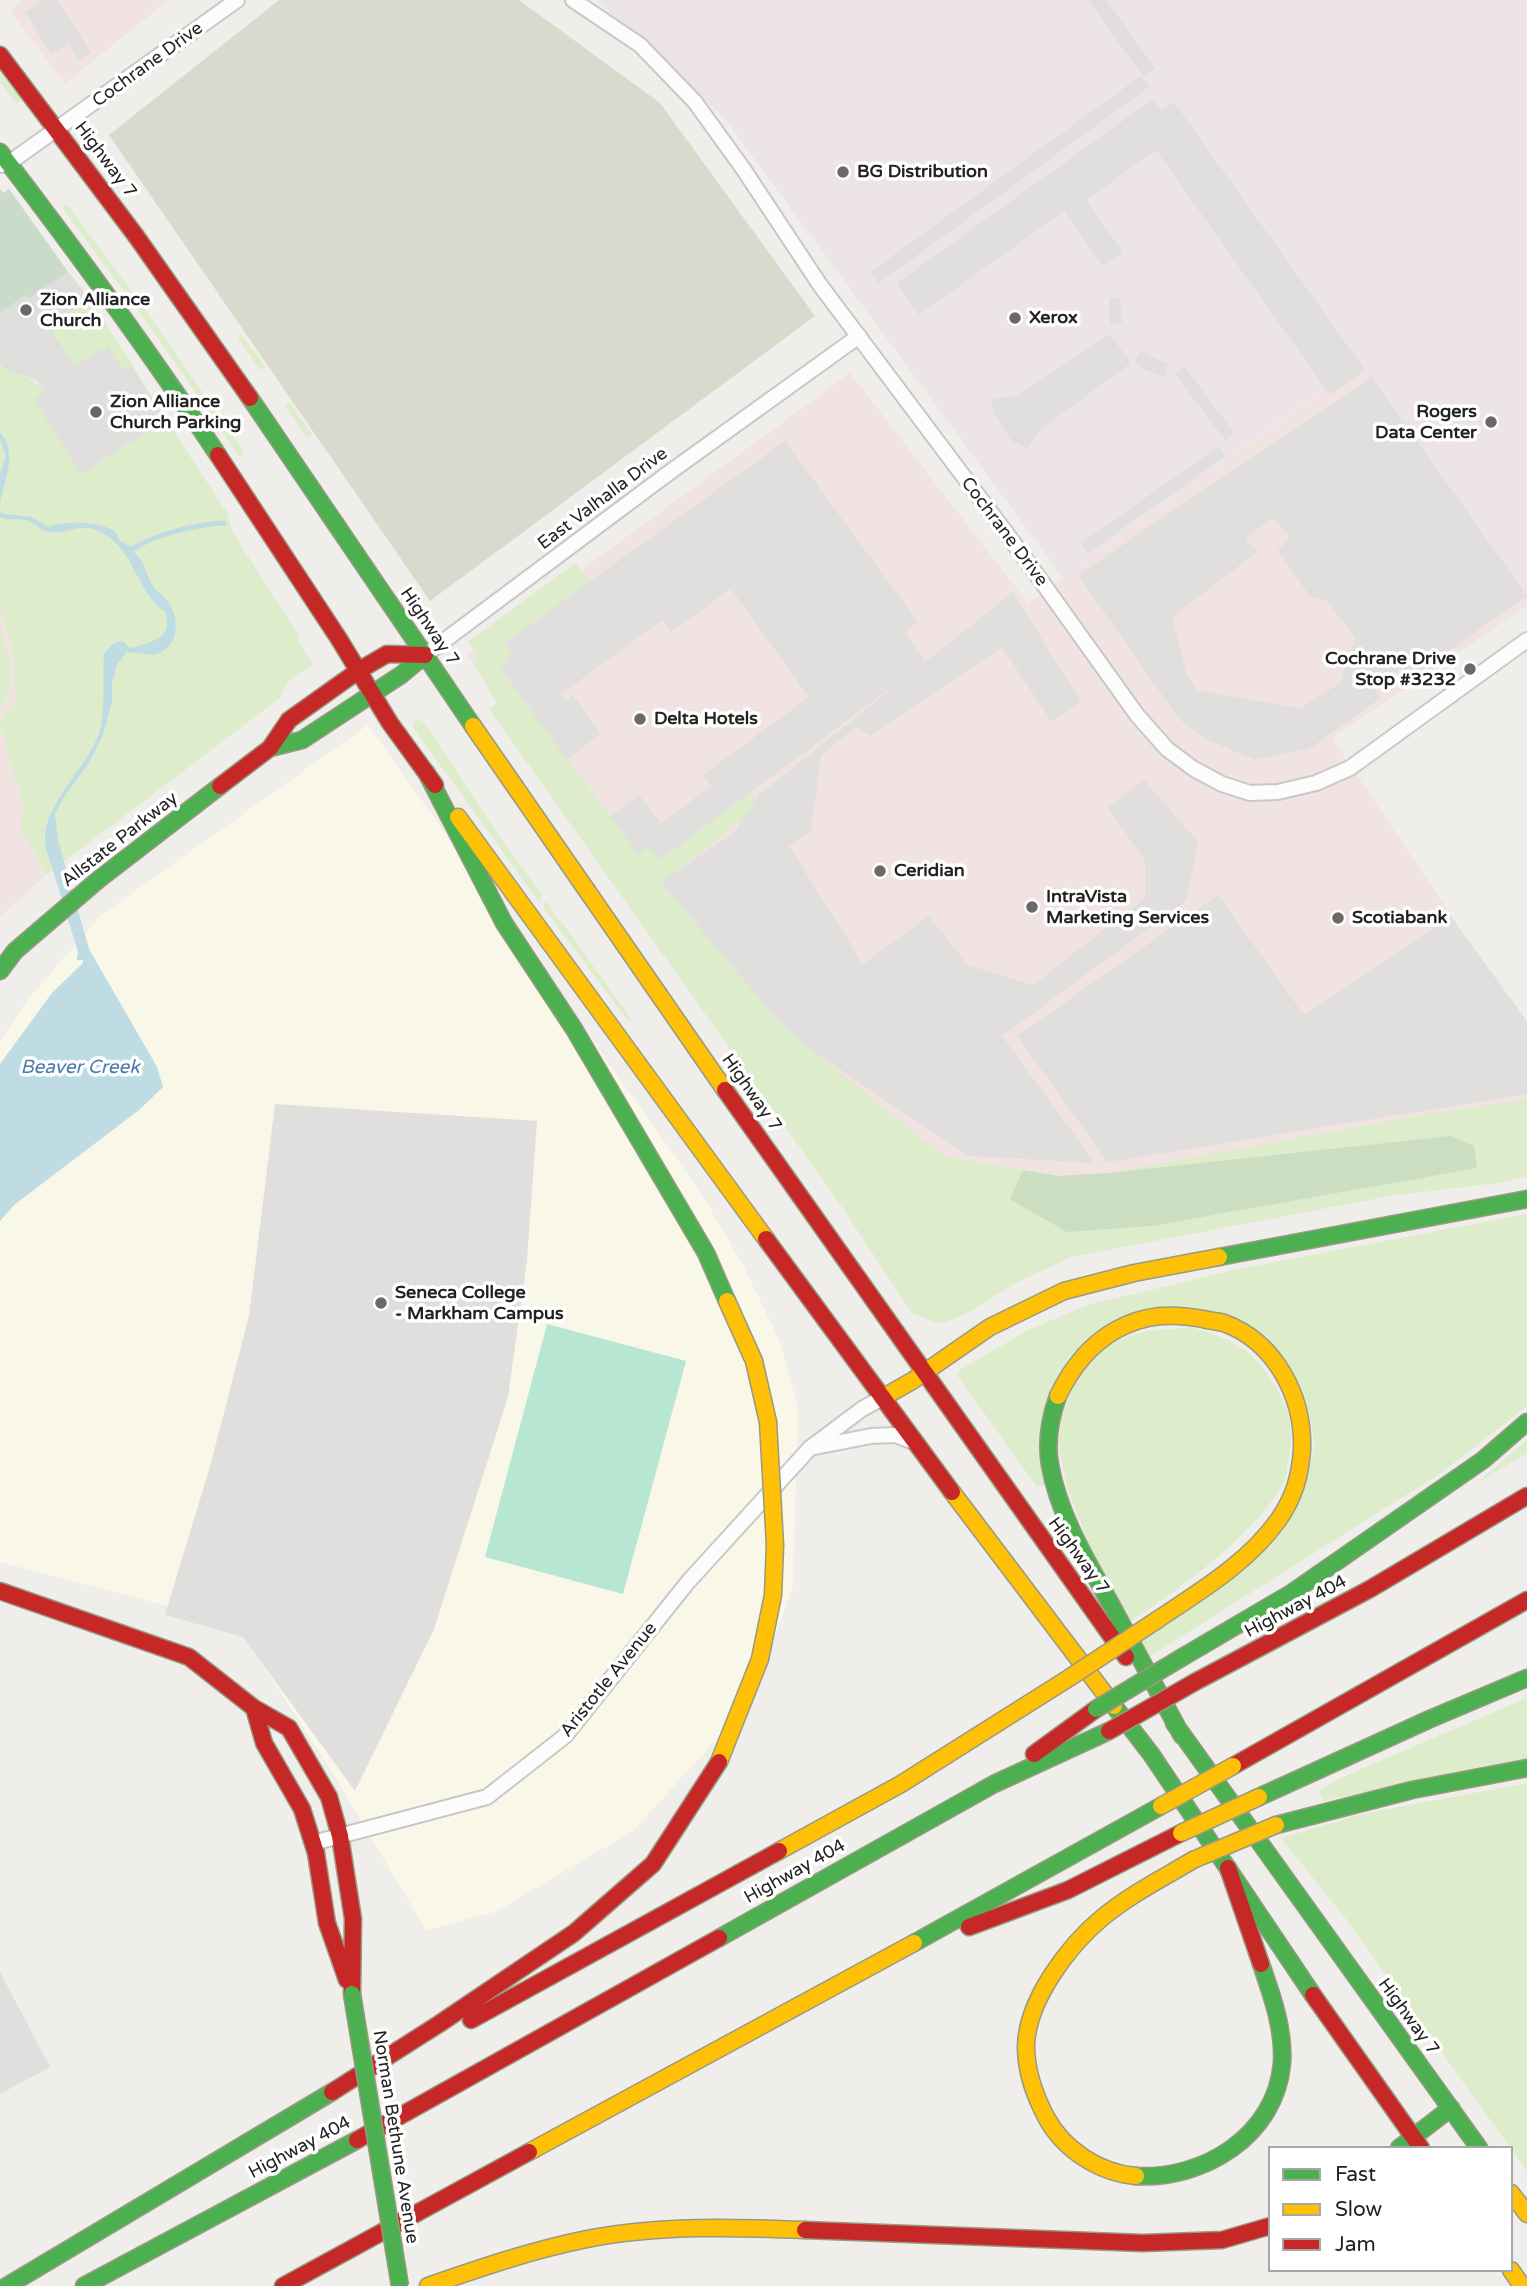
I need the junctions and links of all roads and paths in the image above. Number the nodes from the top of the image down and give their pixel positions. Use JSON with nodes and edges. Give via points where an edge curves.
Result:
{"nodes":[{"id":1,"x":237,"y":0,"type":"edge"},
{"id":2,"x":573,"y":0,"type":"edge"},
{"id":3,"x":0,"y":55,"type":"edge"},
{"id":4,"x":57,"y":130,"type":"junction"},
{"id":5,"x":3,"y":160,"type":"edge"},
{"id":6,"x":859,"y":336,"type":"junction"},
{"id":7,"x":1527,"y":640,"type":"edge"},
{"id":8,"x":425,"y":655,"type":"junction"},
{"id":9,"x":358,"y":671,"type":"junction"},
{"id":10,"x":372,"y":695,"type":"junction"},
{"id":11,"x":270,"y":748,"type":"junction"},
{"id":12,"x":426,"y":772,"type":"junction"},
{"id":13,"x":0,"y":971,"type":"edge"},
{"id":14,"x":1527,"y":1199,"type":"edge"},
{"id":15,"x":924,"y":1372,"type":"junction"},
{"id":16,"x":882,"y":1398,"type":"junction"},
{"id":17,"x":1527,"y":1422,"type":"edge"},
{"id":18,"x":914,"y":1442,"type":"junction"},
{"id":19,"x":810,"y":1448,"type":"junction"},
{"id":20,"x":1527,"y":1496,"type":"edge"},
{"id":21,"x":0,"y":1591,"type":"edge"},
{"id":22,"x":1527,"y":1600,"type":"edge"},
{"id":23,"x":1527,"y":1678,"type":"edge"},
{"id":24,"x":254,"y":1708,"type":"junction"},
{"id":25,"x":1182,"y":1735,"type":"junction"},
{"id":26,"x":1527,"y":1768,"type":"edge"},
{"id":27,"x":994,"y":1784,"type":"junction"},
{"id":28,"x":340,"y":1836,"type":"junction"},
{"id":29,"x":313,"y":1843,"type":"junction"},
{"id":30,"x":1227,"y":1868,"type":"junction"},
{"id":31,"x":892,"y":1955,"type":"junction"},
{"id":32,"x":352,"y":1994,"type":"junction"},
{"id":33,"x":1451,"y":2108,"type":"junction"},
{"id":34,"x":282,"y":2123,"type":"junction"},
{"id":35,"x":1417,"y":2142,"type":"edge"},
{"id":36,"x":1478,"y":2146,"type":"edge"},
{"id":37,"x":1513,"y":2196,"type":"edge"},
{"id":38,"x":1527,"y":2214,"type":"edge"},
{"id":39,"x":1268,"y":2227,"type":"edge"},
{"id":40,"x":6,"y":2286,"type":"edge"},
{"id":41,"x":84,"y":2286,"type":"edge"},
{"id":42,"x":283,"y":2286,"type":"edge"},
{"id":43,"x":400,"y":2286,"type":"edge"},
{"id":44,"x":428,"y":2286,"type":"edge"}],
"edges":[{"from":1,"to":4,"type":"street","name":"Cochrane Drive"},
{"from":2,"to":6,"type":"street","name":"Cochrane Drive","via":[[639,45],[695,102]]},
{"from":3,"to":4,"type":"main road","name":"Highway 7"},
{"from":4,"to":5,"type":"street","name":"Cochrane Drive"},
{"from":4,"to":8,"type":"main road","name":"Highway 7","via":[[245,390]]},
{"from":5,"to":9,"type":"main road","via":[[82,258],[159,366]]},
{"from":6,"to":7,"type":"street","name":"Cochrane Drive","via":[[1137,715],[1167,749],[1222,784],[1250,793],[1278,792],[1350,768]]},
{"from":6,"to":8,"type":"street","name":"East Valhalla Drive"},
{"from":8,"to":9,"type":"main road","name":"Allstate Parkway","via":[[387,654]]},
{"from":8,"to":10,"type":"main road","name":"East Valhalla Drive"},
{"from":8,"to":15,"type":"main road","name":"Highway 7","via":[[621,943]]},
{"from":9,"to":10,"type":"main road"},
{"from":9,"to":11,"type":"main road","name":"Allstate Parkway","via":[[289,720]]},
{"from":10,"to":11,"type":"main road","name":"Allstate Parkway","via":[[302,740]]},
{"from":10,"to":12,"type":"main road"},
{"from":11,"to":13,"type":"main road","name":"Allstate Parkway","via":[[98,880],[15,951]]},
{"from":12,"to":16,"type":"main road"},
{"from":12,"to":34,"type":"main road","bridge":true,"via":[[504,923],[574,1029],[706,1254],[754,1361],[768,1422],[773,1595],[760,1659],[722,1757],[653,1864],[574,1933]]},
{"from":14,"to":15,"type":"main road","via":[[1134,1273],[1065,1291],[990,1327]]},
{"from":15,"to":16,"type":"main road"},
{"from":15,"to":25,"type":"main road","name":"Highway 7"},
{"from":16,"to":18,"type":"main road"},
{"from":16,"to":19,"type":"street","name":"Aristotle Avenue"},
{"from":17,"to":27,"type":"main road","bridge":true,"via":[[1483,1460],[1290,1594],[1096,1709]]},
{"from":18,"to":19,"type":"street","via":[[895,1435]]},
{"from":18,"to":30,"type":"main road","via":[[1151,1754]]},
{"from":19,"to":28,"type":"street","name":"Aristotle Avenue","via":[[688,1582],[565,1736],[487,1797]]},
{"from":20,"to":27,"type":"main road","name":"Highway 404","bridge":true,"via":[[1370,1590],[1109,1731]]},
{"from":21,"to":24,"type":"main road","name":"Norman Bethune Avenue","via":[[189,1657]]},
{"from":22,"to":31,"type":"main road","bridge":true},
{"from":23,"to":31,"type":"main road","bridge":true,"via":[[1181,1833],[1068,1891]]},
{"from":24,"to":28,"type":"main road","name":"Norman Bethune Avenue","via":[[289,1728],[329,1797]]},
{"from":24,"to":29,"type":"main road","name":"Norman Bethune Avenue","via":[[264,1743],[302,1809]]},
{"from":25,"to":33,"type":"main road","name":"Highway 7"},
{"from":25,"to":34,"type":"main road","bridge":true,"via":[[1090,1567],[1058,1499],[1048,1444],[1054,1402],[1076,1361],[1107,1335],[1161,1315],[1227,1324],[1262,1349],[1283,1372],[1297,1400],[1303,1428],[1300,1477],[1279,1518],[1258,1543],[1157,1620],[1069,1678],[901,1784]]},
{"from":26,"to":30,"type":"main road","bridge":true,"via":[[1412,1790],[1276,1825],[1193,1860],[1119,1904],[1077,1941],[1042,1992],[1027,2031],[1028,2078],[1041,2112],[1063,2143],[1099,2168],[1132,2176],[1165,2177],[1192,2171],[1230,2152],[1259,2126],[1277,2093],[1283,2052],[1280,2020]]},
{"from":27,"to":41,"type":"main road","name":"Highway 404","via":[[356,2140]]},
{"from":28,"to":29,"type":"street","name":"Aristotle Avenue"},
{"from":28,"to":32,"type":"main road","name":"Norman Bethune Avenue","via":[[353,1919]]},
{"from":29,"to":32,"type":"main road","name":"Norman Bethune Avenue","via":[[327,1923]]},
{"from":30,"to":35,"type":"main road"},
{"from":31,"to":42,"type":"main road"},
{"from":32,"to":43,"type":"main road","name":"Norman Bethune Avenue","bridge":true},
{"from":33,"to":35,"type":"main road"},
{"from":33,"to":36,"type":"main road","name":"Highway 7"},
{"from":34,"to":40,"type":"main road"},
{"from":37,"to":38,"type":"main road"},
{"from":39,"to":44,"type":"main road","via":[[1222,2240],[1143,2243],[788,2229],[665,2230],[588,2239],[512,2257]]}]}
